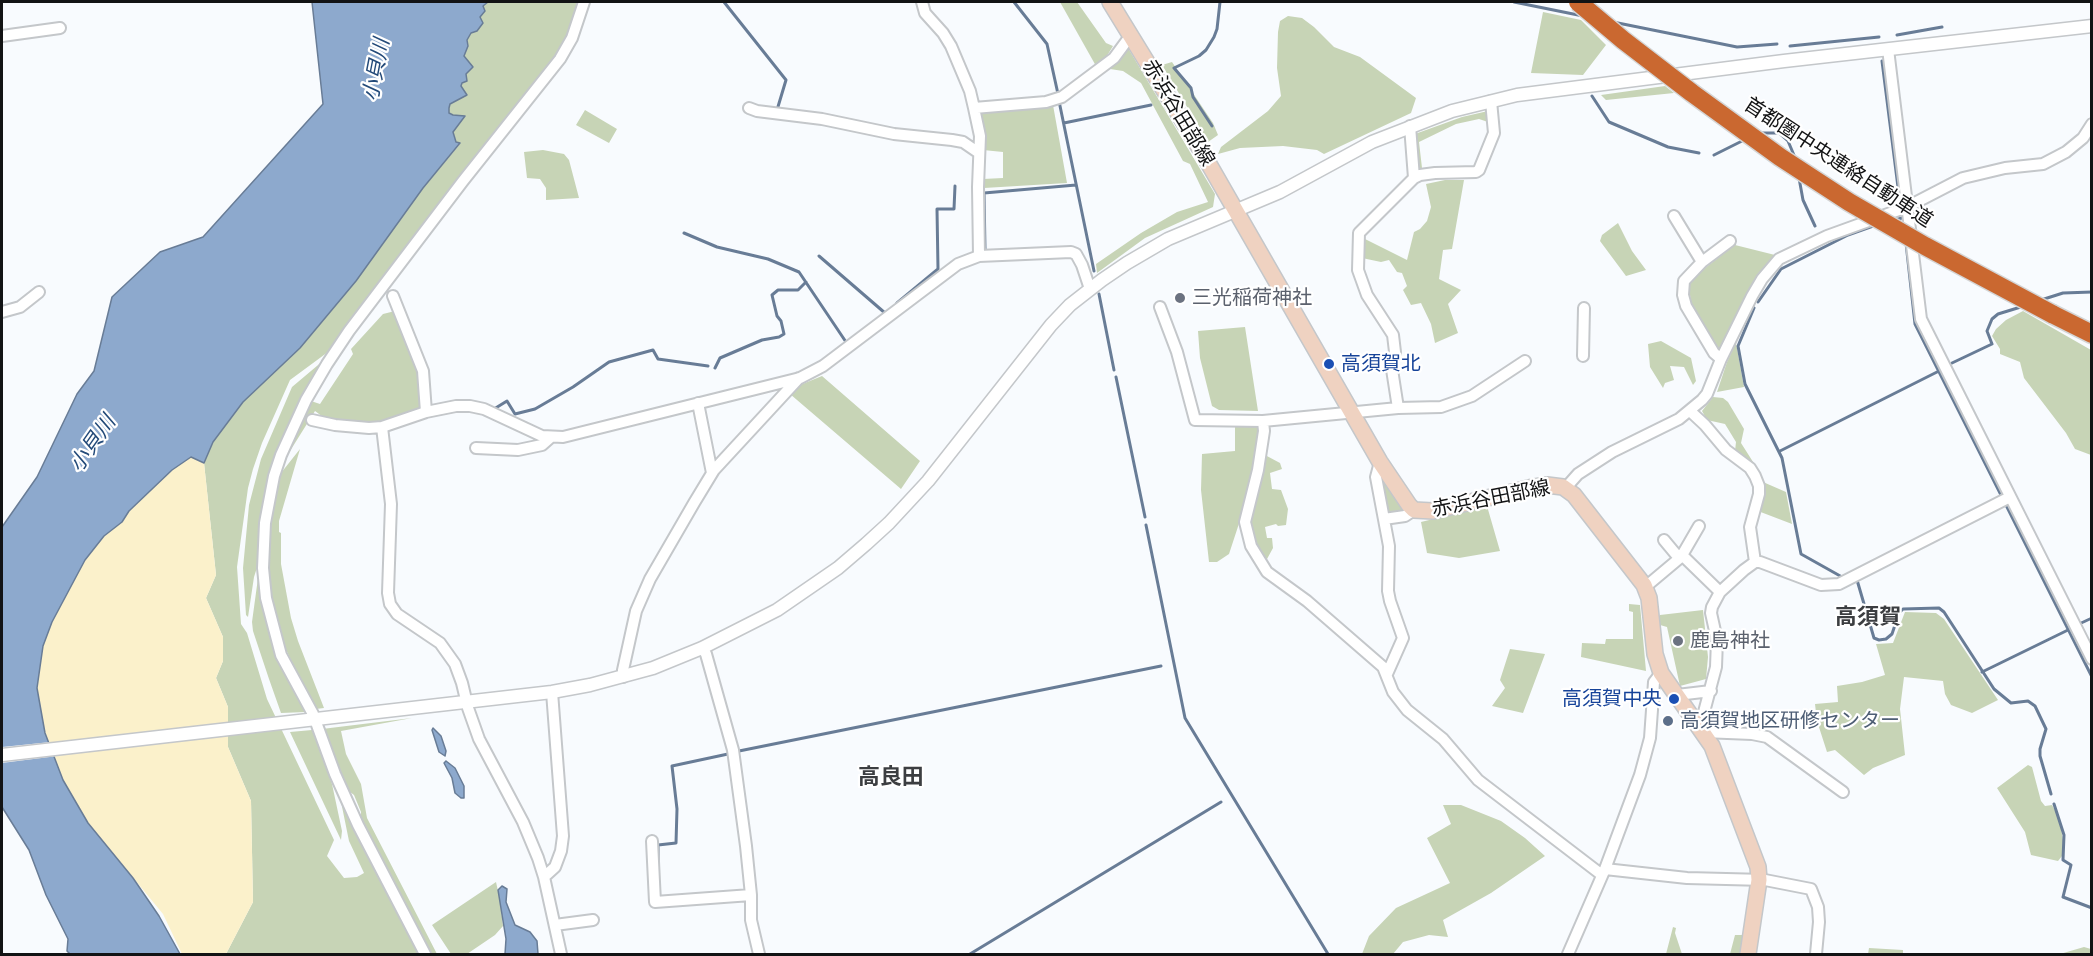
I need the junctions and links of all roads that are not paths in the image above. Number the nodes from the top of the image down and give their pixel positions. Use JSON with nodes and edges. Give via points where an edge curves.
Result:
{"nodes":[{"id":1,"x":584,"y":2,"type":"edge"},
{"id":2,"x":922,"y":2,"type":"edge"},
{"id":3,"x":1110,"y":2,"type":"edge"},
{"id":4,"x":1578,"y":2,"type":"edge"},
{"id":5,"x":2091,"y":26,"type":"edge"},
{"id":6,"x":60,"y":28,"type":"dead end"},
{"id":7,"x":1131,"y":35,"type":"junction"},
{"id":8,"x":2,"y":36,"type":"edge"},
{"id":9,"x":1888,"y":49,"type":"junction"},
{"id":10,"x":1491,"y":101,"type":"junction"},
{"id":11,"x":749,"y":108,"type":"dead end"},
{"id":12,"x":974,"y":108,"type":"junction"},
{"id":13,"x":2091,"y":124,"type":"edge"},
{"id":14,"x":1410,"y":126,"type":"junction"},
{"id":15,"x":980,"y":153,"type":"junction"},
{"id":16,"x":1414,"y":178,"type":"junction"},
{"id":17,"x":1907,"y":207,"type":"junction"},
{"id":18,"x":1236,"y":211,"type":"junction"},
{"id":19,"x":1674,"y":216,"type":"dead end"},
{"id":20,"x":1730,"y":241,"type":"dead end"},
{"id":21,"x":979,"y":256,"type":"junction"},
{"id":22,"x":1702,"y":262,"type":"junction"},
{"id":23,"x":1090,"y":289,"type":"junction"},
{"id":24,"x":39,"y":292,"type":"dead end"},
{"id":25,"x":393,"y":296,"type":"dead end"},
{"id":26,"x":1160,"y":307,"type":"dead end"},
{"id":27,"x":1584,"y":308,"type":"dead end"},
{"id":28,"x":2,"y":312,"type":"edge"},
{"id":29,"x":2091,"y":334,"type":"edge"},
{"id":30,"x":1582,"y":356,"type":"dead end"},
{"id":31,"x":1721,"y":359,"type":"junction"},
{"id":32,"x":1525,"y":361,"type":"dead end"},
{"id":33,"x":800,"y":378,"type":"junction"},
{"id":34,"x":698,"y":403,"type":"junction"},
{"id":35,"x":1398,"y":408,"type":"junction"},
{"id":36,"x":426,"y":411,"type":"junction"},
{"id":37,"x":1690,"y":411,"type":"junction"},
{"id":38,"x":1351,"y":413,"type":"junction"},
{"id":39,"x":312,"y":420,"type":"dead end"},
{"id":40,"x":1263,"y":421,"type":"junction"},
{"id":41,"x":382,"y":427,"type":"junction"},
{"id":42,"x":551,"y":437,"type":"junction"},
{"id":43,"x":476,"y":448,"type":"dead end"},
{"id":44,"x":1380,"y":462,"type":"junction"},
{"id":45,"x":712,"y":472,"type":"junction"},
{"id":46,"x":1568,"y":489,"type":"junction"},
{"id":47,"x":2010,"y":497,"type":"junction"},
{"id":48,"x":1414,"y":510,"type":"junction"},
{"id":49,"x":1384,"y":519,"type":"junction"},
{"id":50,"x":1699,"y":526,"type":"dead end"},
{"id":51,"x":1664,"y":540,"type":"dead end"},
{"id":52,"x":1681,"y":556,"type":"junction"},
{"id":53,"x":1755,"y":562,"type":"junction"},
{"id":54,"x":1644,"y":585,"type":"junction"},
{"id":55,"x":1720,"y":592,"type":"junction"},
{"id":56,"x":702,"y":648,"type":"junction"},
{"id":57,"x":2091,"y":659,"type":"edge"},
{"id":58,"x":1661,"y":673,"type":"junction"},
{"id":59,"x":1387,"y":674,"type":"junction"},
{"id":60,"x":624,"y":677,"type":"junction"},
{"id":61,"x":1711,"y":691,"type":"junction"},
{"id":62,"x":552,"y":692,"type":"junction"},
{"id":63,"x":1677,"y":696,"type":"junction"},
{"id":64,"x":467,"y":702,"type":"junction"},
{"id":65,"x":310,"y":720,"type":"junction"},
{"id":66,"x":1701,"y":729,"type":"junction"},
{"id":67,"x":2,"y":755,"type":"edge"},
{"id":68,"x":1843,"y":792,"type":"dead end"},
{"id":69,"x":652,"y":841,"type":"dead end"},
{"id":70,"x":1604,"y":872,"type":"junction"},
{"id":71,"x":544,"y":877,"type":"junction"},
{"id":72,"x":1759,"y":880,"type":"junction"},
{"id":73,"x":751,"y":895,"type":"junction"},
{"id":74,"x":593,"y":920,"type":"dead end"},
{"id":75,"x":555,"y":925,"type":"junction"},
{"id":76,"x":425,"y":954,"type":"edge"},
{"id":77,"x":561,"y":954,"type":"edge"},
{"id":78,"x":759,"y":954,"type":"edge"},
{"id":79,"x":1568,"y":954,"type":"edge"},
{"id":80,"x":1748,"y":954,"type":"edge"},
{"id":81,"x":1816,"y":954,"type":"edge"}],
"edges":[{"from":1,"to":65,"type":"street","via":[[572,38],[560,58],[349,331],[306,400],[281,455],[265,523],[266,598],[281,655]]},
{"from":2,"to":12,"type":"street","via":[[925,13],[951,46]]},
{"from":3,"to":7,"type":"main road","name":"赤浜谷田部線"},
{"from":4,"to":29,"type":"highway","name":"首都圏中央連絡自動車道","bridge":true,"via":[[1683,87],[1849,202]]},
{"from":5,"to":9,"type":"street"},
{"from":6,"to":8,"type":"street"},
{"from":7,"to":12,"type":"street","via":[[1114,58],[1062,97]]},
{"from":7,"to":18,"type":"main road","name":"赤浜谷田部線"},
{"from":9,"to":10,"type":"street","via":[[1549,90]]},
{"from":9,"to":17,"type":"street"},
{"from":10,"to":14,"type":"street"},
{"from":10,"to":16,"type":"street","via":[[1494,133],[1479,170]]},
{"from":11,"to":15,"type":"street","via":[[963,142]]},
{"from":12,"to":15,"type":"street"},
{"from":13,"to":17,"type":"street","via":[[2083,138],[2043,164],[1963,178]]},
{"from":14,"to":16,"type":"street"},
{"from":14,"to":18,"type":"street"},
{"from":15,"to":21,"type":"street"},
{"from":16,"to":35,"type":"street","via":[[1359,233],[1358,243],[1358,270],[1367,296],[1393,335],[1395,352],[1391,363]]},
{"from":17,"to":31,"type":"street","via":[[1827,236],[1779,260],[1752,296]]},
{"from":17,"to":47,"type":"street","via":[[1921,319]]},
{"from":18,"to":23,"type":"street","via":[[1148,249]]},
{"from":18,"to":38,"type":"main road","name":"赤浜谷田部線"},
{"from":19,"to":22,"type":"street"},
{"from":20,"to":22,"type":"street"},
{"from":21,"to":23,"type":"street","via":[[1071,252],[1076,254]]},
{"from":21,"to":33,"type":"street","via":[[958,264],[823,366]]},
{"from":22,"to":31,"type":"street","via":[[1684,281],[1683,295],[1694,321]]},
{"from":23,"to":56,"type":"street","via":[[1051,325],[928,481],[889,523],[809,589]]},
{"from":24,"to":28,"type":"street","via":[[20,307]]},
{"from":25,"to":36,"type":"street","via":[[423,371]]},
{"from":26,"to":40,"type":"street","via":[[1195,420]]},
{"from":27,"to":30,"type":"street"},
{"from":31,"to":37,"type":"street","via":[[1707,394]]},
{"from":32,"to":35,"type":"street","via":[[1456,403]]},
{"from":33,"to":34,"type":"street"},
{"from":33,"to":45,"type":"street"},
{"from":34,"to":42,"type":"street"},
{"from":34,"to":45,"type":"street"},
{"from":35,"to":38,"type":"street"},
{"from":36,"to":41,"type":"street"},
{"from":36,"to":42,"type":"street","via":[[476,407]]},
{"from":37,"to":46,"type":"street","via":[[1612,452],[1578,474]]},
{"from":37,"to":53,"type":"street","via":[[1755,476],[1759,494],[1750,527]]},
{"from":38,"to":40,"type":"street"},
{"from":38,"to":44,"type":"main road","name":"赤浜谷田部線"},
{"from":39,"to":41,"type":"street"},
{"from":40,"to":59,"type":"street","via":[[1258,470],[1245,522],[1251,546],[1267,572],[1307,601]]},
{"from":41,"to":64,"type":"street","via":[[391,504],[390,604],[397,614],[432,636],[450,655],[460,673]]},
{"from":42,"to":43,"type":"street","via":[[542,445],[518,450]]},
{"from":44,"to":48,"type":"main road","name":"赤浜谷田部線"},
{"from":44,"to":49,"type":"street","via":[[1376,477]]},
{"from":45,"to":60,"type":"street","via":[[650,579],[636,611]]},
{"from":46,"to":48,"type":"main road","name":"赤浜谷田部線","via":[[1547,485],[1433,511]]},
{"from":46,"to":54,"type":"main road","name":"赤浜谷田部線"},
{"from":47,"to":53,"type":"street","via":[[1839,584],[1821,585]]},
{"from":47,"to":57,"type":"street"},
{"from":48,"to":49,"type":"street","via":[[1405,516]]},
{"from":49,"to":59,"type":"street","via":[[1389,546],[1388,591],[1403,638]]},
{"from":50,"to":52,"type":"street"},
{"from":51,"to":52,"type":"street"},
{"from":52,"to":54,"type":"street"},
{"from":52,"to":55,"type":"street"},
{"from":53,"to":55,"type":"street"},
{"from":54,"to":58,"type":"main road","name":"赤浜谷田部線"},
{"from":55,"to":61,"type":"street","via":[[1711,613],[1717,651]]},
{"from":56,"to":60,"type":"street"},
{"from":56,"to":73,"type":"street","via":[[733,750]]},
{"from":58,"to":63,"type":"main road","name":"赤浜谷田部線"},
{"from":58,"to":70,"type":"street","via":[[1654,682],[1646,755]]},
{"from":59,"to":70,"type":"street","via":[[1393,692],[1407,710],[1443,740],[1478,780]]},
{"from":60,"to":62,"type":"street"},
{"from":61,"to":63,"type":"street"},
{"from":61,"to":66,"type":"street"},
{"from":62,"to":64,"type":"street"},
{"from":62,"to":71,"type":"street","via":[[562,836],[555,867]]},
{"from":63,"to":66,"type":"main road","name":"赤浜谷田部線"},
{"from":64,"to":65,"type":"street"},
{"from":64,"to":71,"type":"street","via":[[479,739],[524,822]]},
{"from":65,"to":67,"type":"street"},
{"from":65,"to":76,"type":"street","via":[[358,825]]},
{"from":66,"to":68,"type":"street","via":[[1767,737]]},
{"from":66,"to":72,"type":"main road","name":"赤浜谷田部線","via":[[1721,768]]},
{"from":69,"to":73,"type":"street","via":[[655,902]]},
{"from":70,"to":72,"type":"street"},
{"from":70,"to":79,"type":"street"},
{"from":71,"to":75,"type":"street"},
{"from":72,"to":80,"type":"main road","name":"赤浜谷田部線"},
{"from":72,"to":81,"type":"street","via":[[1814,890],[1819,922]]},
{"from":73,"to":78,"type":"street","via":[[751,920]]},
{"from":74,"to":75,"type":"street"},
{"from":75,"to":77,"type":"street"}]}
